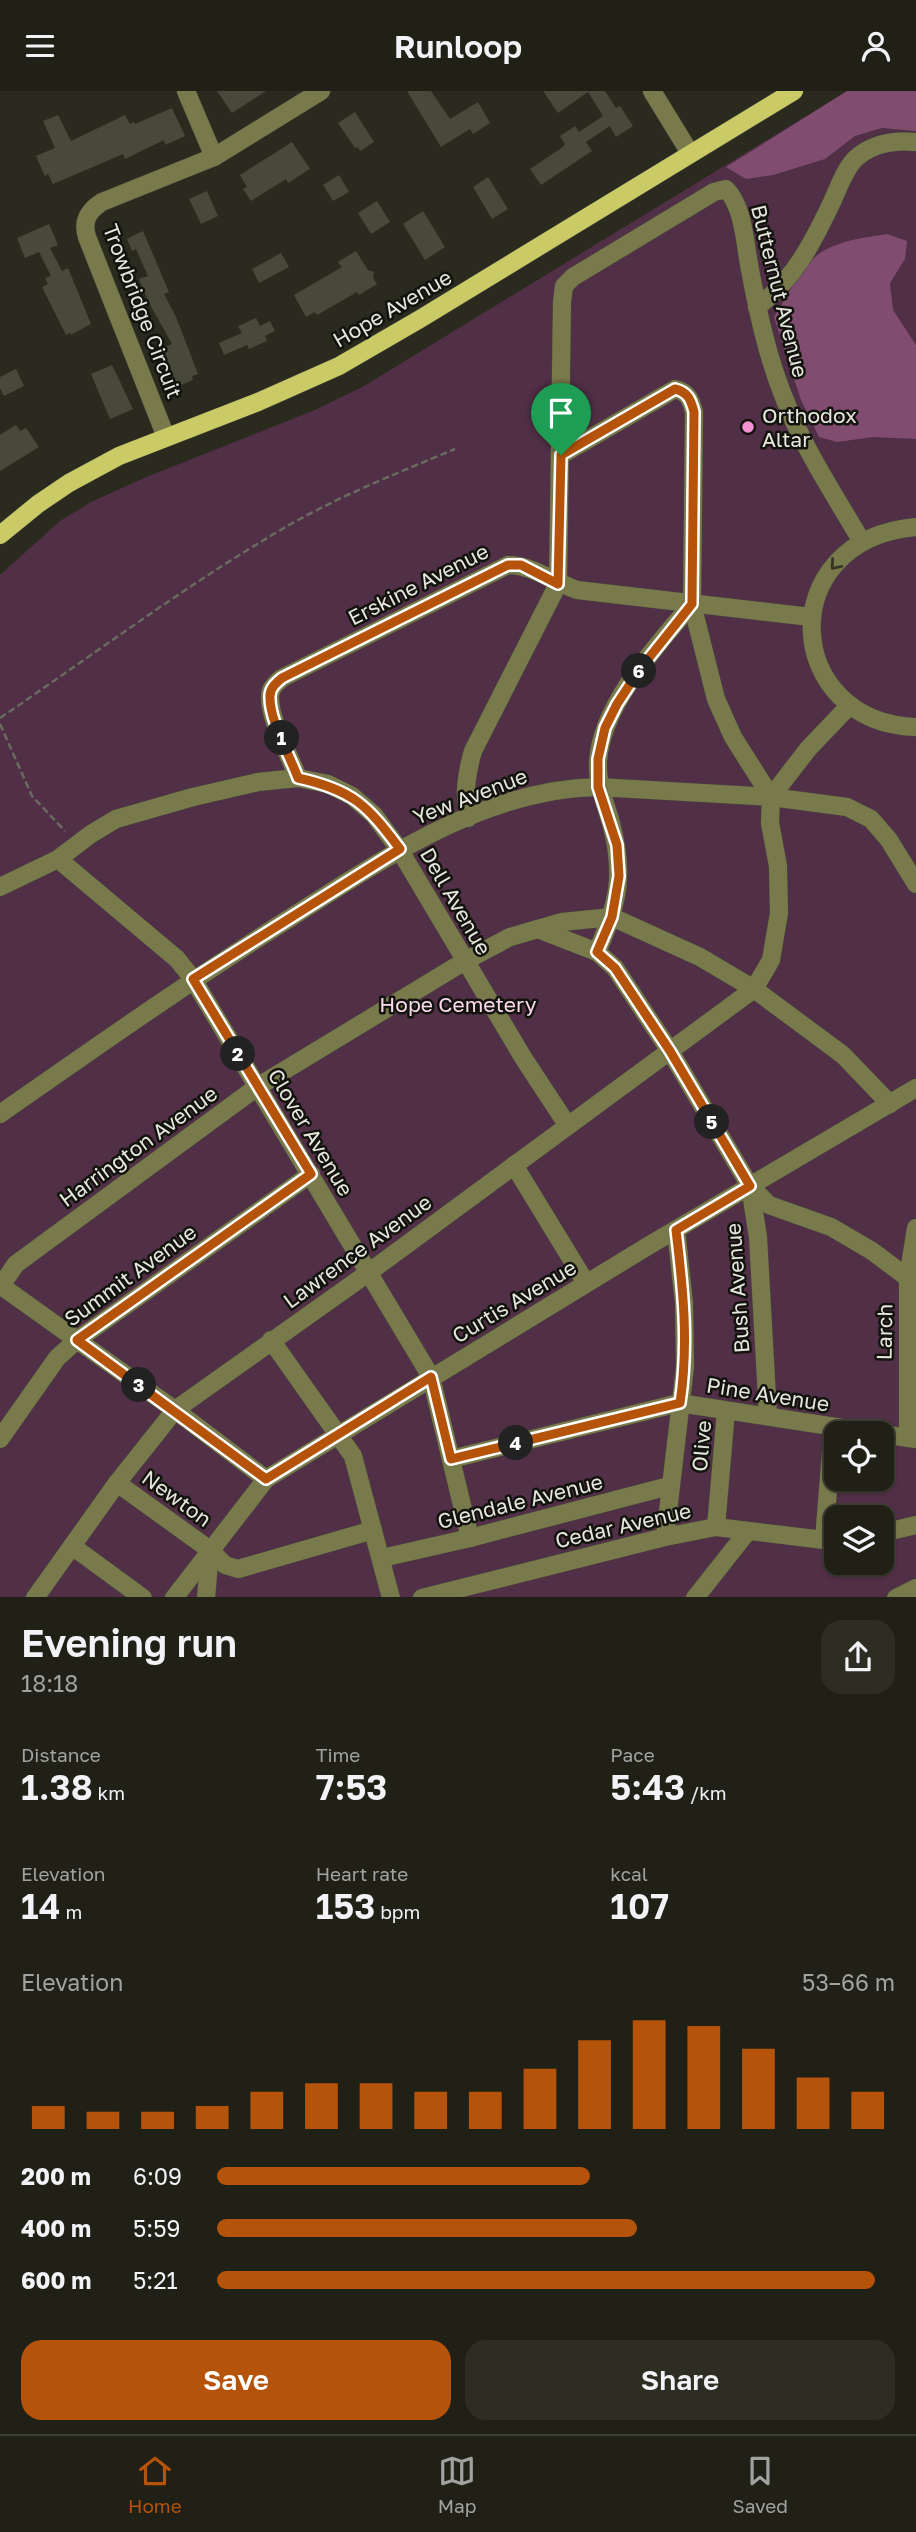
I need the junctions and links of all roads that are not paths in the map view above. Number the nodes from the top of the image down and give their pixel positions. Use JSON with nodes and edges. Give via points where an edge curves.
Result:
{"nodes":[{"id":1,"x":186,"y":91,"type":"edge"},
{"id":2,"x":321,"y":91,"type":"edge"},
{"id":3,"x":652,"y":91,"type":"edge"},
{"id":4,"x":794,"y":91,"type":"edge"},
{"id":5,"x":916,"y":142,"type":"edge"},
{"id":6,"x":690,"y":153,"type":"junction"},
{"id":7,"x":214,"y":157,"type":"junction"},
{"id":8,"x":757,"y":307,"type":"junction"},
{"id":9,"x":166,"y":437,"type":"junction"},
{"id":10,"x":561,"y":455,"type":"junction"},
{"id":11,"x":916,"y":527,"type":"edge"},
{"id":12,"x":0,"y":535,"type":"edge"},
{"id":13,"x":862,"y":542,"type":"junction"},
{"id":14,"x":558,"y":584,"type":"junction"},
{"id":15,"x":692,"y":604,"type":"junction"},
{"id":16,"x":811,"y":617,"type":"junction"},
{"id":17,"x":850,"y":705,"type":"junction"},
{"id":18,"x":916,"y":727,"type":"edge"},
{"id":19,"x":298,"y":778,"type":"junction"},
{"id":20,"x":598,"y":787,"type":"junction"},
{"id":21,"x":771,"y":797,"type":"junction"},
{"id":22,"x":468,"y":817,"type":"junction"},
{"id":23,"x":400,"y":849,"type":"junction"},
{"id":24,"x":58,"y":859,"type":"junction"},
{"id":25,"x":916,"y":884,"type":"edge"},
{"id":26,"x":0,"y":887,"type":"edge"},
{"id":27,"x":612,"y":917,"type":"junction"},
{"id":28,"x":538,"y":929,"type":"junction"},
{"id":29,"x":597,"y":952,"type":"junction"},
{"id":30,"x":465,"y":961,"type":"junction"},
{"id":31,"x":193,"y":979,"type":"junction"},
{"id":32,"x":754,"y":989,"type":"junction"},
{"id":33,"x":670,"y":1051,"type":"junction"},
{"id":34,"x":257,"y":1087,"type":"junction"},
{"id":35,"x":916,"y":1088,"type":"edge"},
{"id":36,"x":890,"y":1104,"type":"junction"},
{"id":37,"x":0,"y":1114,"type":"edge"},
{"id":38,"x":568,"y":1126,"type":"junction"},
{"id":39,"x":514,"y":1165,"type":"junction"},
{"id":40,"x":311,"y":1174,"type":"junction"},
{"id":41,"x":750,"y":1186,"type":"junction"},
{"id":42,"x":916,"y":1228,"type":"edge"},
{"id":43,"x":676,"y":1230,"type":"junction"},
{"id":44,"x":368,"y":1273,"type":"junction"},
{"id":45,"x":908,"y":1277,"type":"junction"},
{"id":46,"x":586,"y":1283,"type":"junction"},
{"id":47,"x":0,"y":1286,"type":"edge"},
{"id":48,"x":77,"y":1340,"type":"junction"},
{"id":49,"x":271,"y":1340,"type":"junction"},
{"id":50,"x":431,"y":1377,"type":"junction"},
{"id":51,"x":680,"y":1403,"type":"junction"},
{"id":52,"x":175,"y":1410,"type":"junction"},
{"id":53,"x":726,"y":1411,"type":"junction"},
{"id":54,"x":768,"y":1415,"type":"junction"},
{"id":55,"x":824,"y":1425,"type":"edge"},
{"id":56,"x":338,"y":1433,"type":"junction"},
{"id":57,"x":894,"y":1436,"type":"edge"},
{"id":58,"x":0,"y":1439,"type":"edge"},
{"id":59,"x":912,"y":1439,"type":"edge"},
{"id":60,"x":451,"y":1459,"type":"junction"},
{"id":61,"x":266,"y":1479,"type":"junction"},
{"id":62,"x":117,"y":1483,"type":"junction"},
{"id":63,"x":669,"y":1486,"type":"junction"},
{"id":64,"x":916,"y":1525,"type":"edge"},
{"id":65,"x":716,"y":1527,"type":"junction"},
{"id":66,"x":373,"y":1530,"type":"junction"},
{"id":67,"x":894,"y":1530,"type":"edge"},
{"id":68,"x":748,"y":1531,"type":"junction"},
{"id":69,"x":665,"y":1537,"type":"junction"},
{"id":70,"x":470,"y":1538,"type":"junction"},
{"id":71,"x":824,"y":1538,"type":"edge"},
{"id":72,"x":72,"y":1546,"type":"junction"},
{"id":73,"x":210,"y":1551,"type":"junction"},
{"id":74,"x":382,"y":1558,"type":"junction"},
{"id":75,"x":916,"y":1588,"type":"edge"},
{"id":76,"x":36,"y":1597,"type":"edge"},
{"id":77,"x":142,"y":1597,"type":"edge"},
{"id":78,"x":175,"y":1597,"type":"edge"},
{"id":79,"x":206,"y":1597,"type":"edge"},
{"id":80,"x":391,"y":1597,"type":"edge"},
{"id":81,"x":426,"y":1597,"type":"edge"},
{"id":82,"x":696,"y":1597,"type":"edge"},
{"id":83,"x":899,"y":1597,"type":"edge"}],
"edges":[{"from":1,"to":7,"type":"street"},
{"from":2,"to":7,"type":"street","name":"Trowbridge Circuit"},
{"from":3,"to":6,"type":"street"},
{"from":4,"to":6,"type":"main road","name":"Hope Avenue"},
{"from":5,"to":8,"type":"street","via":[[874,146],[854,160],[788,279]]},
{"from":6,"to":9,"type":"main road","name":"Hope Avenue","via":[[339,366]]},
{"from":7,"to":9,"type":"street","name":"Trowbridge Circuit","via":[[110,198],[95,207],[85,221],[87,237]]},
{"from":8,"to":10,"type":"street","name":"Butternut Avenue","via":[[739,214],[726,189],[573,277],[564,286],[562,302]]},
{"from":8,"to":13,"type":"street","name":"Butternut Avenue","via":[[799,432]]},
{"from":9,"to":12,"type":"main road","name":"Hope Avenue","via":[[69,483]]},
{"from":10,"to":14,"type":"street","name":"Butternut Avenue"},
{"from":10,"to":15,"type":"street","via":[[675,389],[691,400]]},
{"from":11,"to":13,"type":"street","via":[[884,532]]},
{"from":13,"to":16,"type":"street","one_way":true,"via":[[834,564]]},
{"from":14,"to":15,"type":"street","name":"Erskine Avenue"},
{"from":14,"to":19,"type":"street","name":"Erskine Avenue","via":[[521,565],[508,565],[282,678],[270,695]]},
{"from":14,"to":22,"type":"street","name":"Butternut Avenue","via":[[473,751],[465,776]]},
{"from":15,"to":16,"type":"street","name":"Erskine Avenue"},
{"from":15,"to":20,"type":"street","via":[[640,669],[611,716],[598,759]]},
{"from":15,"to":21,"type":"street","via":[[716,699],[733,737]]},
{"from":16,"to":17,"type":"street","via":[[811,636],[823,671]]},
{"from":17,"to":18,"type":"street","via":[[872,718]]},
{"from":17,"to":21,"type":"street"},
{"from":19,"to":23,"type":"street","name":"Dell Avenue","via":[[352,796],[374,815]]},
{"from":19,"to":24,"type":"street","name":"Dell Avenue","via":[[258,782],[116,820]]},
{"from":20,"to":21,"type":"street","name":"Yew Avenue"},
{"from":20,"to":22,"type":"street","name":"Yew Avenue","via":[[540,793]]},
{"from":20,"to":27,"type":"street","via":[[617,845],[619,876]]},
{"from":21,"to":25,"type":"street","name":"Yew Avenue","via":[[847,807],[871,819]]},
{"from":21,"to":32,"type":"street","via":[[779,913],[771,960]]},
{"from":22,"to":23,"type":"street","name":"Yew Avenue"},
{"from":23,"to":30,"type":"street","name":"Dell Avenue"},
{"from":23,"to":31,"type":"street","name":"Yew Avenue"},
{"from":24,"to":26,"type":"street"},
{"from":24,"to":31,"type":"street","name":"Clover Avenue","via":[[177,959]]},
{"from":27,"to":28,"type":"street","name":"Harrington Avenue"},
{"from":27,"to":29,"type":"street"},
{"from":27,"to":32,"type":"street","via":[[700,957]]},
{"from":28,"to":29,"type":"street","name":"Bush Avenue"},
{"from":28,"to":30,"type":"street","name":"Harrington Avenue","via":[[510,937]]},
{"from":29,"to":33,"type":"street","name":"Bush Avenue","via":[[615,968]]},
{"from":30,"to":34,"type":"street","name":"Harrington Avenue"},
{"from":30,"to":38,"type":"street","name":"Dell Avenue"},
{"from":31,"to":34,"type":"street","name":"Clover Avenue"},
{"from":31,"to":37,"type":"street","name":"Yew Avenue"},
{"from":32,"to":33,"type":"street","name":"Lawrence Avenue"},
{"from":32,"to":36,"type":"street","via":[[843,1055]]},
{"from":33,"to":38,"type":"street","name":"Lawrence Avenue"},
{"from":33,"to":41,"type":"street","name":"Bush Avenue"},
{"from":34,"to":40,"type":"street","name":"Clover Avenue"},
{"from":34,"to":47,"type":"street","name":"Harrington Avenue","via":[[16,1264]]},
{"from":35,"to":36,"type":"street","name":"Curtis Avenue"},
{"from":36,"to":41,"type":"street","name":"Curtis Avenue"},
{"from":38,"to":39,"type":"street","name":"Lawrence Avenue"},
{"from":39,"to":44,"type":"street","name":"Lawrence Avenue"},
{"from":39,"to":46,"type":"street"},
{"from":40,"to":44,"type":"street","name":"Clover Avenue"},
{"from":40,"to":48,"type":"street","name":"Summit Avenue"},
{"from":41,"to":43,"type":"street","name":"Curtis Avenue"},
{"from":41,"to":45,"type":"street","via":[[769,1205],[831,1227]]},
{"from":41,"to":54,"type":"street","name":"Bush Avenue","via":[[758,1237]]},
{"from":42,"to":45,"type":"street","name":"Larch"},
{"from":43,"to":46,"type":"street","name":"Curtis Avenue"},
{"from":43,"to":51,"type":"street","via":[[684,1303],[685,1367]]},
{"from":44,"to":49,"type":"street","name":"Lawrence Avenue"},
{"from":44,"to":50,"type":"street","name":"Clover Avenue"},
{"from":45,"to":59,"type":"street","name":"Larch"},
{"from":46,"to":50,"type":"street","name":"Curtis Avenue"},
{"from":47,"to":48,"type":"street"},
{"from":48,"to":52,"type":"street"},
{"from":48,"to":58,"type":"street","name":"Summit Avenue","via":[[57,1359]]},
{"from":49,"to":52,"type":"street","name":"Lawrence Avenue"},
{"from":49,"to":56,"type":"street"},
{"from":50,"to":56,"type":"street","name":"Curtis Avenue"},
{"from":50,"to":60,"type":"street","name":"Clover Avenue"},
{"from":51,"to":53,"type":"street","name":"Pine Avenue"},
{"from":51,"to":60,"type":"street","name":"Pine Avenue"},
{"from":51,"to":63,"type":"street"},
{"from":52,"to":61,"type":"street"},
{"from":52,"to":62,"type":"street","name":"Lawrence Avenue"},
{"from":53,"to":54,"type":"street","name":"Pine Avenue"},
{"from":53,"to":65,"type":"street","name":"Olive"},
{"from":54,"to":55,"type":"street","name":"Pine Avenue"},
{"from":56,"to":61,"type":"street","name":"Curtis Avenue"},
{"from":56,"to":66,"type":"street","via":[[353,1456]]},
{"from":57,"to":59,"type":"street"},
{"from":60,"to":70,"type":"street","name":"Clover Avenue"},
{"from":61,"to":73,"type":"street","name":"Curtis Avenue"},
{"from":62,"to":72,"type":"street","name":"Lawrence Avenue"},
{"from":62,"to":73,"type":"street","name":"Newton"},
{"from":63,"to":69,"type":"street"},
{"from":63,"to":70,"type":"street","name":"Glendale Avenue"},
{"from":64,"to":67,"type":"street"},
{"from":65,"to":68,"type":"street","name":"Cedar Avenue"},
{"from":65,"to":69,"type":"street","name":"Cedar Avenue"},
{"from":66,"to":73,"type":"street","name":"Newton","via":[[237,1569]]},
{"from":66,"to":74,"type":"street"},
{"from":68,"to":71,"type":"street","name":"Cedar Avenue"},
{"from":68,"to":82,"type":"street"},
{"from":69,"to":81,"type":"street","name":"Cedar Avenue"},
{"from":70,"to":74,"type":"street","name":"Glendale Avenue"},
{"from":72,"to":76,"type":"street","name":"Lawrence Avenue"},
{"from":72,"to":77,"type":"street"},
{"from":73,"to":78,"type":"street","name":"Curtis Avenue"},
{"from":73,"to":79,"type":"street"},
{"from":74,"to":80,"type":"street"},
{"from":75,"to":83,"type":"street"}]}
